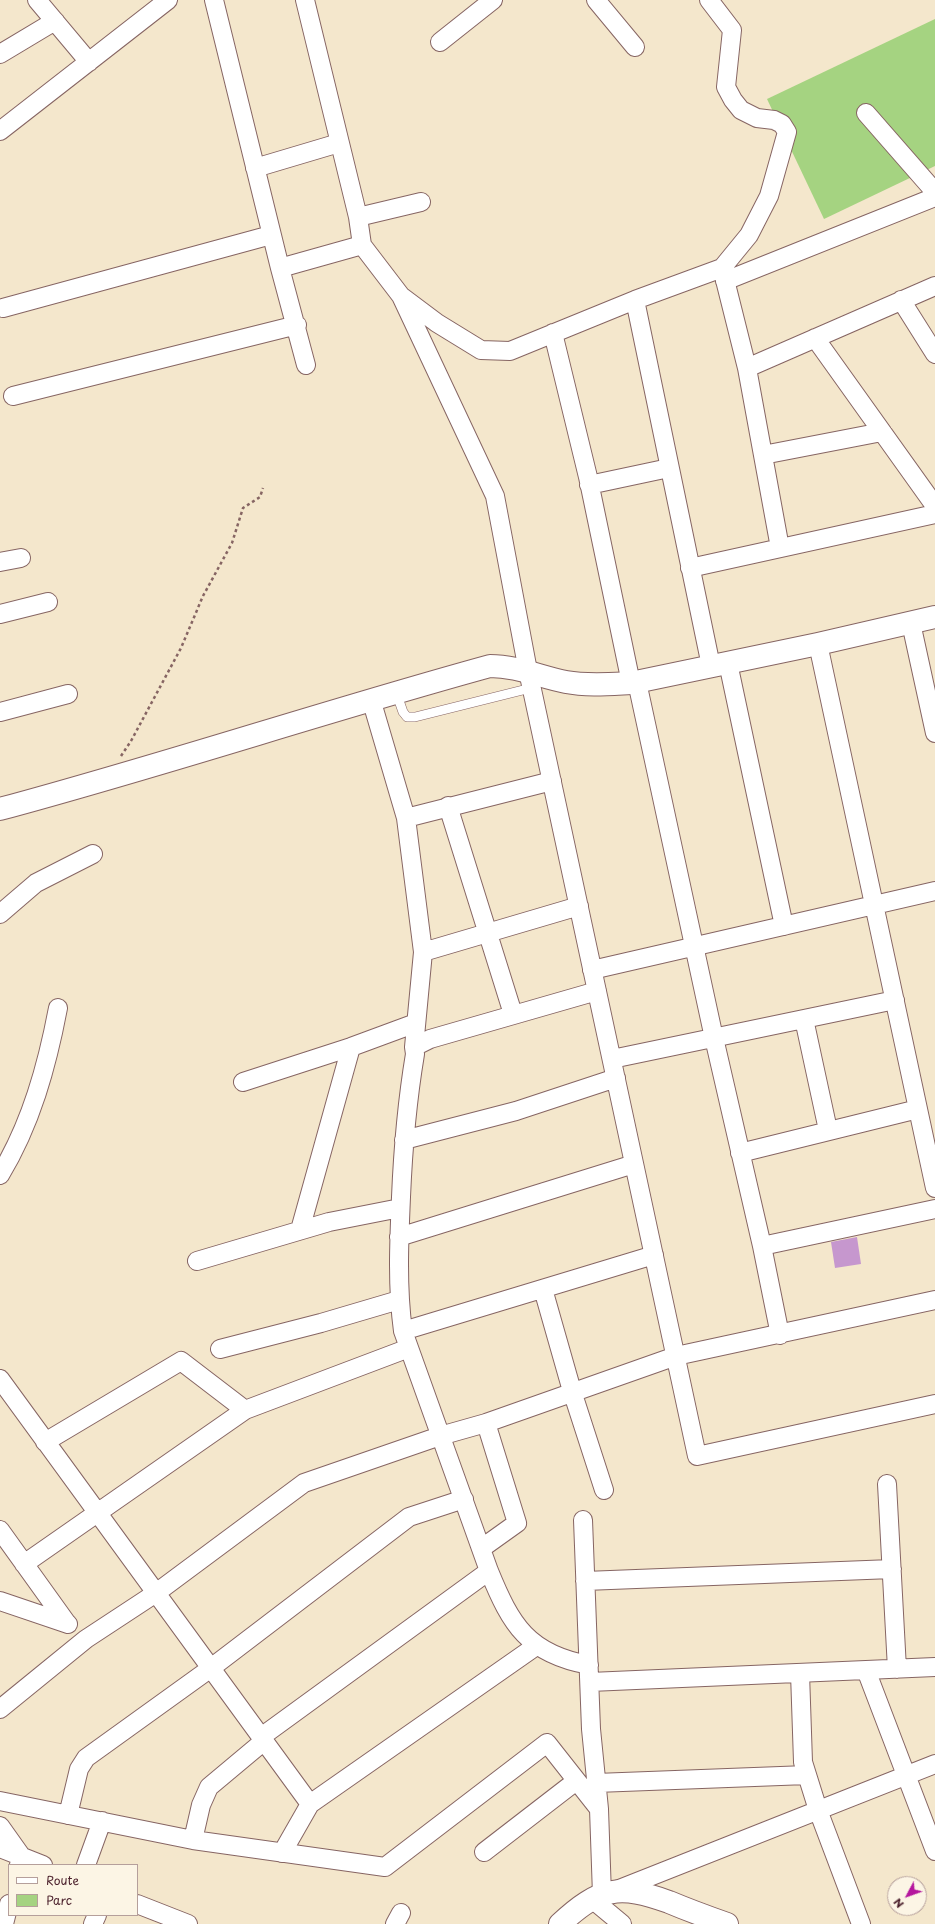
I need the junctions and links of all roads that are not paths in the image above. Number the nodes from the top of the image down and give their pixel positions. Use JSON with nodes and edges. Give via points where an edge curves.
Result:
{"nodes":[{"id":1,"x":37,"y":0,"type":"edge"},
{"id":2,"x":168,"y":0,"type":"edge"},
{"id":3,"x":214,"y":0,"type":"edge"},
{"id":4,"x":305,"y":0,"type":"edge"},
{"id":5,"x":493,"y":0,"type":"edge"},
{"id":6,"x":596,"y":0,"type":"edge"},
{"id":7,"x":709,"y":0,"type":"edge"},
{"id":8,"x":55,"y":21,"type":"junction"},
{"id":9,"x":440,"y":42,"type":"dead end"},
{"id":10,"x":634,"y":47,"type":"dead end"},
{"id":11,"x":0,"y":54,"type":"edge"},
{"id":12,"x":89,"y":62,"type":"junction"},
{"id":13,"x":866,"y":114,"type":"dead end"},
{"id":14,"x":0,"y":131,"type":"edge"},
{"id":15,"x":339,"y":142,"type":"junction"},
{"id":16,"x":255,"y":168,"type":"junction"},
{"id":17,"x":935,"y":192,"type":"edge"},
{"id":18,"x":935,"y":197,"type":"edge"},
{"id":19,"x":421,"y":202,"type":"dead end"},
{"id":20,"x":358,"y":217,"type":"junction"},
{"id":21,"x":271,"y":235,"type":"junction"},
{"id":22,"x":362,"y":245,"type":"junction"},
{"id":23,"x":280,"y":268,"type":"junction"},
{"id":24,"x":724,"y":275,"type":"junction"},
{"id":25,"x":935,"y":286,"type":"edge"},
{"id":26,"x":401,"y":296,"type":"junction"},
{"id":27,"x":635,"y":300,"type":"junction"},
{"id":28,"x":901,"y":300,"type":"junction"},
{"id":29,"x":3,"y":308,"type":"dead end"},
{"id":30,"x":297,"y":325,"type":"junction"},
{"id":31,"x":553,"y":333,"type":"junction"},
{"id":32,"x":815,"y":338,"type":"junction"},
{"id":33,"x":935,"y":354,"type":"edge"},
{"id":34,"x":306,"y":365,"type":"dead end"},
{"id":35,"x":747,"y":368,"type":"junction"},
{"id":36,"x":13,"y":396,"type":"dead end"},
{"id":37,"x":882,"y":432,"type":"junction"},
{"id":38,"x":763,"y":455,"type":"junction"},
{"id":39,"x":669,"y":468,"type":"junction"},
{"id":40,"x":589,"y":485,"type":"junction"},
{"id":41,"x":935,"y":506,"type":"edge"},
{"id":42,"x":935,"y":514,"type":"edge"},
{"id":43,"x":780,"y":548,"type":"junction"},
{"id":44,"x":21,"y":558,"type":"dead end"},
{"id":45,"x":0,"y":562,"type":"edge"},
{"id":46,"x":690,"y":568,"type":"junction"},
{"id":47,"x":48,"y":602,"type":"dead end"},
{"id":48,"x":0,"y":614,"type":"edge"},
{"id":49,"x":935,"y":617,"type":"edge"},
{"id":50,"x":911,"y":623,"type":"junction"},
{"id":51,"x":818,"y":644,"type":"junction"},
{"id":52,"x":719,"y":665,"type":"junction"},
{"id":53,"x":530,"y":679,"type":"junction"},
{"id":54,"x":634,"y":682,"type":"junction"},
{"id":55,"x":396,"y":692,"type":"junction"},
{"id":56,"x":68,"y":694,"type":"dead end"},
{"id":57,"x":371,"y":699,"type":"junction"},
{"id":58,"x":0,"y":712,"type":"edge"},
{"id":59,"x":935,"y":733,"type":"edge"},
{"id":60,"x":552,"y":781,"type":"junction"},
{"id":61,"x":448,"y":806,"type":"junction"},
{"id":62,"x":0,"y":809,"type":"edge"},
{"id":63,"x":406,"y":818,"type":"junction"},
{"id":64,"x":93,"y":854,"type":"dead end"},
{"id":65,"x":935,"y":891,"type":"edge"},
{"id":66,"x":874,"y":905,"type":"junction"},
{"id":67,"x":579,"y":906,"type":"junction"},
{"id":68,"x":0,"y":912,"type":"edge"},
{"id":69,"x":784,"y":926,"type":"junction"},
{"id":70,"x":488,"y":933,"type":"junction"},
{"id":71,"x":694,"y":946,"type":"junction"},
{"id":72,"x":423,"y":952,"type":"junction"},
{"id":73,"x":592,"y":970,"type":"junction"},
{"id":74,"x":597,"y":991,"type":"junction"},
{"id":75,"x":894,"y":1000,"type":"junction"},
{"id":76,"x":58,"y":1008,"type":"dead end"},
{"id":77,"x":513,"y":1014,"type":"junction"},
{"id":78,"x":804,"y":1019,"type":"junction"},
{"id":79,"x":416,"y":1022,"type":"junction"},
{"id":80,"x":714,"y":1038,"type":"junction"},
{"id":81,"x":351,"y":1047,"type":"junction"},
{"id":82,"x":414,"y":1047,"type":"junction"},
{"id":83,"x":612,"y":1059,"type":"junction"},
{"id":84,"x":616,"y":1078,"type":"junction"},
{"id":85,"x":243,"y":1082,"type":"dead end"},
{"id":86,"x":918,"y":1109,"type":"junction"},
{"id":87,"x":828,"y":1130,"type":"junction"},
{"id":88,"x":404,"y":1140,"type":"junction"},
{"id":89,"x":740,"y":1153,"type":"junction"},
{"id":90,"x":634,"y":1164,"type":"junction"},
{"id":91,"x":0,"y":1175,"type":"edge"},
{"id":92,"x":935,"y":1188,"type":"edge"},
{"id":93,"x":400,"y":1208,"type":"junction"},
{"id":94,"x":935,"y":1209,"type":"edge"},
{"id":95,"x":300,"y":1230,"type":"junction"},
{"id":96,"x":399,"y":1237,"type":"junction"},
{"id":97,"x":762,"y":1246,"type":"junction"},
{"id":98,"x":654,"y":1255,"type":"junction"},
{"id":99,"x":197,"y":1261,"type":"dead end"},
{"id":100,"x":543,"y":1289,"type":"junction"},
{"id":101,"x":399,"y":1300,"type":"junction"},
{"id":102,"x":935,"y":1300,"type":"edge"},
{"id":103,"x":780,"y":1335,"type":"junction"},
{"id":104,"x":406,"y":1340,"type":"junction"},
{"id":105,"x":220,"y":1349,"type":"dead end"},
{"id":106,"x":676,"y":1356,"type":"junction"},
{"id":107,"x":0,"y":1379,"type":"edge"},
{"id":108,"x":572,"y":1391,"type":"junction"},
{"id":109,"x":935,"y":1404,"type":"edge"},
{"id":110,"x":245,"y":1410,"type":"junction"},
{"id":111,"x":486,"y":1422,"type":"junction"},
{"id":112,"x":440,"y":1436,"type":"junction"},
{"id":113,"x":45,"y":1442,"type":"junction"},
{"id":114,"x":887,"y":1484,"type":"dead end"},
{"id":115,"x":604,"y":1490,"type":"dead end"},
{"id":116,"x":464,"y":1499,"type":"junction"},
{"id":117,"x":97,"y":1513,"type":"junction"},
{"id":118,"x":583,"y":1520,"type":"dead end"},
{"id":119,"x":0,"y":1530,"type":"edge"},
{"id":120,"x":482,"y":1548,"type":"junction"},
{"id":121,"x":24,"y":1564,"type":"junction"},
{"id":122,"x":892,"y":1569,"type":"junction"},
{"id":123,"x":489,"y":1571,"type":"junction"},
{"id":124,"x":585,"y":1581,"type":"junction"},
{"id":125,"x":156,"y":1593,"type":"junction"},
{"id":126,"x":0,"y":1601,"type":"edge"},
{"id":127,"x":66,"y":1622,"type":"junction"},
{"id":128,"x":86,"y":1639,"type":"junction"},
{"id":129,"x":536,"y":1646,"type":"junction"},
{"id":130,"x":935,"y":1667,"type":"edge"},
{"id":131,"x":211,"y":1668,"type":"junction"},
{"id":132,"x":897,"y":1669,"type":"junction"},
{"id":133,"x":866,"y":1670,"type":"junction"},
{"id":134,"x":800,"y":1673,"type":"junction"},
{"id":135,"x":589,"y":1674,"type":"junction"},
{"id":136,"x":0,"y":1710,"type":"edge"},
{"id":137,"x":263,"y":1739,"type":"junction"},
{"id":138,"x":935,"y":1764,"type":"edge"},
{"id":139,"x":807,"y":1775,"type":"junction"},
{"id":140,"x":906,"y":1775,"type":"junction"},
{"id":141,"x":576,"y":1781,"type":"junction"},
{"id":142,"x":596,"y":1783,"type":"junction"},
{"id":143,"x":0,"y":1801,"type":"edge"},
{"id":144,"x":310,"y":1804,"type":"junction"},
{"id":145,"x":599,"y":1809,"type":"junction"},
{"id":146,"x":818,"y":1810,"type":"junction"},
{"id":147,"x":68,"y":1815,"type":"junction"},
{"id":148,"x":102,"y":1821,"type":"junction"},
{"id":149,"x":0,"y":1826,"type":"edge"},
{"id":150,"x":193,"y":1840,"type":"junction"},
{"id":151,"x":0,"y":1848,"type":"edge"},
{"id":152,"x":484,"y":1852,"type":"dead end"},
{"id":153,"x":935,"y":1852,"type":"edge"},
{"id":154,"x":282,"y":1853,"type":"junction"},
{"id":155,"x":21,"y":1861,"type":"edge"},
{"id":156,"x":38,"y":1864,"type":"edge"},
{"id":157,"x":86,"y":1864,"type":"edge"},
{"id":158,"x":602,"y":1896,"type":"junction"},
{"id":159,"x":138,"y":1904,"type":"edge"},
{"id":160,"x":8,"y":1908,"type":"edge"},
{"id":161,"x":4,"y":1924,"type":"edge"},
{"id":162,"x":188,"y":1924,"type":"edge"},
{"id":163,"x":560,"y":1924,"type":"edge"},
{"id":164,"x":622,"y":1924,"type":"edge"},
{"id":165,"x":727,"y":1924,"type":"edge"},
{"id":166,"x":861,"y":1924,"type":"edge"}],
"edges":[{"from":1,"to":8,"type":"street"},
{"from":2,"to":12,"type":"street"},
{"from":3,"to":16,"type":"street"},
{"from":4,"to":15,"type":"street"},
{"from":5,"to":9,"type":"street"},
{"from":6,"to":10,"type":"street"},
{"from":7,"to":24,"type":"street","via":[[732,30],[726,87],[733,100],[741,110],[757,118],[774,120],[782,124],[787,132],[768,196],[749,235]]},
{"from":8,"to":11,"type":"street"},
{"from":8,"to":12,"type":"street"},
{"from":12,"to":14,"type":"street"},
{"from":13,"to":17,"type":"street"},
{"from":15,"to":16,"type":"street"},
{"from":15,"to":20,"type":"street"},
{"from":16,"to":21,"type":"street"},
{"from":18,"to":24,"type":"street"},
{"from":19,"to":20,"type":"street"},
{"from":20,"to":22,"type":"street"},
{"from":21,"to":23,"type":"street"},
{"from":21,"to":29,"type":"street"},
{"from":22,"to":23,"type":"street"},
{"from":22,"to":26,"type":"street"},
{"from":23,"to":30,"type":"street"},
{"from":24,"to":27,"type":"street"},
{"from":24,"to":35,"type":"street"},
{"from":25,"to":28,"type":"street"},
{"from":26,"to":31,"type":"street","via":[[480,350],[510,351]]},
{"from":26,"to":53,"type":"street","via":[[495,496]]},
{"from":27,"to":31,"type":"street"},
{"from":27,"to":39,"type":"street"},
{"from":28,"to":32,"type":"street"},
{"from":28,"to":33,"type":"street"},
{"from":30,"to":34,"type":"street"},
{"from":30,"to":36,"type":"street"},
{"from":31,"to":40,"type":"street"},
{"from":32,"to":35,"type":"street"},
{"from":32,"to":37,"type":"street"},
{"from":35,"to":38,"type":"street"},
{"from":37,"to":38,"type":"street"},
{"from":37,"to":41,"type":"street"},
{"from":38,"to":43,"type":"street"},
{"from":39,"to":40,"type":"street"},
{"from":39,"to":46,"type":"street"},
{"from":40,"to":54,"type":"street"},
{"from":42,"to":43,"type":"street"},
{"from":43,"to":46,"type":"street"},
{"from":44,"to":45,"type":"street"},
{"from":46,"to":52,"type":"street"},
{"from":47,"to":48,"type":"street"},
{"from":49,"to":50,"type":"main road"},
{"from":50,"to":51,"type":"main road"},
{"from":50,"to":59,"type":"street"},
{"from":51,"to":52,"type":"main road"},
{"from":51,"to":66,"type":"street"},
{"from":52,"to":54,"type":"main road"},
{"from":52,"to":69,"type":"street"},
{"from":53,"to":54,"type":"main road","via":[[594,684]]},
{"from":53,"to":55,"type":"main road","via":[[503,666],[490,666]]},
{"from":53,"to":55,"type":"lane","via":[[415,717],[407,717],[403,712]]},
{"from":53,"to":60,"type":"street"},
{"from":54,"to":71,"type":"street"},
{"from":55,"to":57,"type":"main road"},
{"from":56,"to":58,"type":"street"},
{"from":57,"to":62,"type":"main road"},
{"from":57,"to":63,"type":"street"},
{"from":60,"to":61,"type":"street"},
{"from":60,"to":67,"type":"street"},
{"from":61,"to":63,"type":"street"},
{"from":61,"to":70,"type":"street"},
{"from":63,"to":72,"type":"street"},
{"from":64,"to":68,"type":"street","via":[[36,883]]},
{"from":65,"to":66,"type":"street"},
{"from":66,"to":69,"type":"street"},
{"from":66,"to":75,"type":"street"},
{"from":67,"to":70,"type":"street"},
{"from":67,"to":73,"type":"street"},
{"from":69,"to":71,"type":"street"},
{"from":70,"to":72,"type":"street"},
{"from":70,"to":77,"type":"street"},
{"from":71,"to":73,"type":"street"},
{"from":71,"to":80,"type":"street"},
{"from":72,"to":79,"type":"street"},
{"from":73,"to":74,"type":"street"},
{"from":74,"to":77,"type":"street"},
{"from":74,"to":83,"type":"street"},
{"from":75,"to":78,"type":"street"},
{"from":75,"to":86,"type":"street"},
{"from":76,"to":91,"type":"street","via":[[35,1098],[21,1136]]},
{"from":77,"to":82,"type":"street","via":[[430,1039]]},
{"from":78,"to":80,"type":"street"},
{"from":78,"to":87,"type":"street"},
{"from":79,"to":81,"type":"street"},
{"from":79,"to":82,"type":"street"},
{"from":80,"to":83,"type":"street"},
{"from":80,"to":89,"type":"street"},
{"from":81,"to":85,"type":"street"},
{"from":81,"to":95,"type":"street"},
{"from":82,"to":88,"type":"street"},
{"from":83,"to":84,"type":"street"},
{"from":84,"to":88,"type":"street","via":[[516,1110]]},
{"from":84,"to":90,"type":"street"},
{"from":86,"to":87,"type":"street"},
{"from":86,"to":92,"type":"street"},
{"from":87,"to":89,"type":"street"},
{"from":88,"to":93,"type":"street"},
{"from":89,"to":97,"type":"street"},
{"from":90,"to":96,"type":"street"},
{"from":90,"to":98,"type":"street"},
{"from":93,"to":95,"type":"street"},
{"from":93,"to":96,"type":"street"},
{"from":94,"to":97,"type":"street"},
{"from":95,"to":99,"type":"street"},
{"from":96,"to":101,"type":"street"},
{"from":97,"to":103,"type":"street"},
{"from":98,"to":100,"type":"street"},
{"from":98,"to":106,"type":"street"},
{"from":100,"to":104,"type":"street"},
{"from":100,"to":108,"type":"street"},
{"from":101,"to":104,"type":"street"},
{"from":101,"to":105,"type":"street"},
{"from":102,"to":103,"type":"street"},
{"from":103,"to":106,"type":"street"},
{"from":104,"to":110,"type":"street"},
{"from":104,"to":112,"type":"street"},
{"from":106,"to":108,"type":"street"},
{"from":106,"to":109,"type":"street","via":[[698,1456]]},
{"from":107,"to":113,"type":"street"},
{"from":108,"to":111,"type":"street"},
{"from":108,"to":115,"type":"street"},
{"from":110,"to":113,"type":"street","via":[[181,1361]]},
{"from":110,"to":117,"type":"street"},
{"from":111,"to":112,"type":"street"},
{"from":111,"to":120,"type":"street","via":[[517,1523]]},
{"from":112,"to":116,"type":"street"},
{"from":112,"to":125,"type":"street","via":[[304,1483]]},
{"from":113,"to":117,"type":"street"},
{"from":114,"to":122,"type":"street"},
{"from":116,"to":120,"type":"street"},
{"from":116,"to":131,"type":"street","via":[[409,1517]]},
{"from":117,"to":121,"type":"street"},
{"from":117,"to":125,"type":"street"},
{"from":118,"to":124,"type":"street"},
{"from":119,"to":121,"type":"street"},
{"from":120,"to":123,"type":"street"},
{"from":121,"to":127,"type":"street"},
{"from":122,"to":124,"type":"street"},
{"from":122,"to":132,"type":"street"},
{"from":123,"to":129,"type":"street","via":[[502,1604],[519,1629]]},
{"from":123,"to":137,"type":"street"},
{"from":124,"to":135,"type":"street"},
{"from":125,"to":128,"type":"street"},
{"from":125,"to":131,"type":"street"},
{"from":126,"to":127,"type":"street"},
{"from":127,"to":128,"type":"street"},
{"from":128,"to":136,"type":"street"},
{"from":129,"to":135,"type":"street"},
{"from":129,"to":144,"type":"street"},
{"from":130,"to":132,"type":"street"},
{"from":131,"to":137,"type":"street"},
{"from":131,"to":147,"type":"street","via":[[86,1758],[79,1770]]},
{"from":132,"to":133,"type":"street"},
{"from":133,"to":134,"type":"street"},
{"from":133,"to":140,"type":"street"},
{"from":134,"to":135,"type":"street"},
{"from":134,"to":139,"type":"street","via":[[803,1762]]},
{"from":135,"to":142,"type":"street"},
{"from":137,"to":144,"type":"street"},
{"from":137,"to":150,"type":"street","via":[[209,1787],[200,1805]]},
{"from":138,"to":140,"type":"street"},
{"from":139,"to":142,"type":"street"},
{"from":139,"to":146,"type":"street"},
{"from":140,"to":146,"type":"street"},
{"from":140,"to":153,"type":"street"},
{"from":141,"to":145,"type":"street"},
{"from":141,"to":152,"type":"street"},
{"from":141,"to":154,"type":"street","via":[[547,1743],[385,1867]]},
{"from":142,"to":145,"type":"street"},
{"from":143,"to":147,"type":"street"},
{"from":144,"to":154,"type":"street"},
{"from":145,"to":158,"type":"street"},
{"from":146,"to":158,"type":"street"},
{"from":146,"to":166,"type":"street"},
{"from":147,"to":148,"type":"street"},
{"from":148,"to":150,"type":"street"},
{"from":148,"to":157,"type":"street"},
{"from":149,"to":155,"type":"street"},
{"from":150,"to":154,"type":"street"},
{"from":151,"to":155,"type":"street"},
{"from":155,"to":156,"type":"street"},
{"from":158,"to":163,"type":"main road","via":[[577,1908]]},
{"from":158,"to":164,"type":"street"},
{"from":158,"to":165,"type":"main road","via":[[626,1890],[644,1893]]},
{"from":159,"to":162,"type":"street"},
{"from":160,"to":161,"type":"street"}]}
